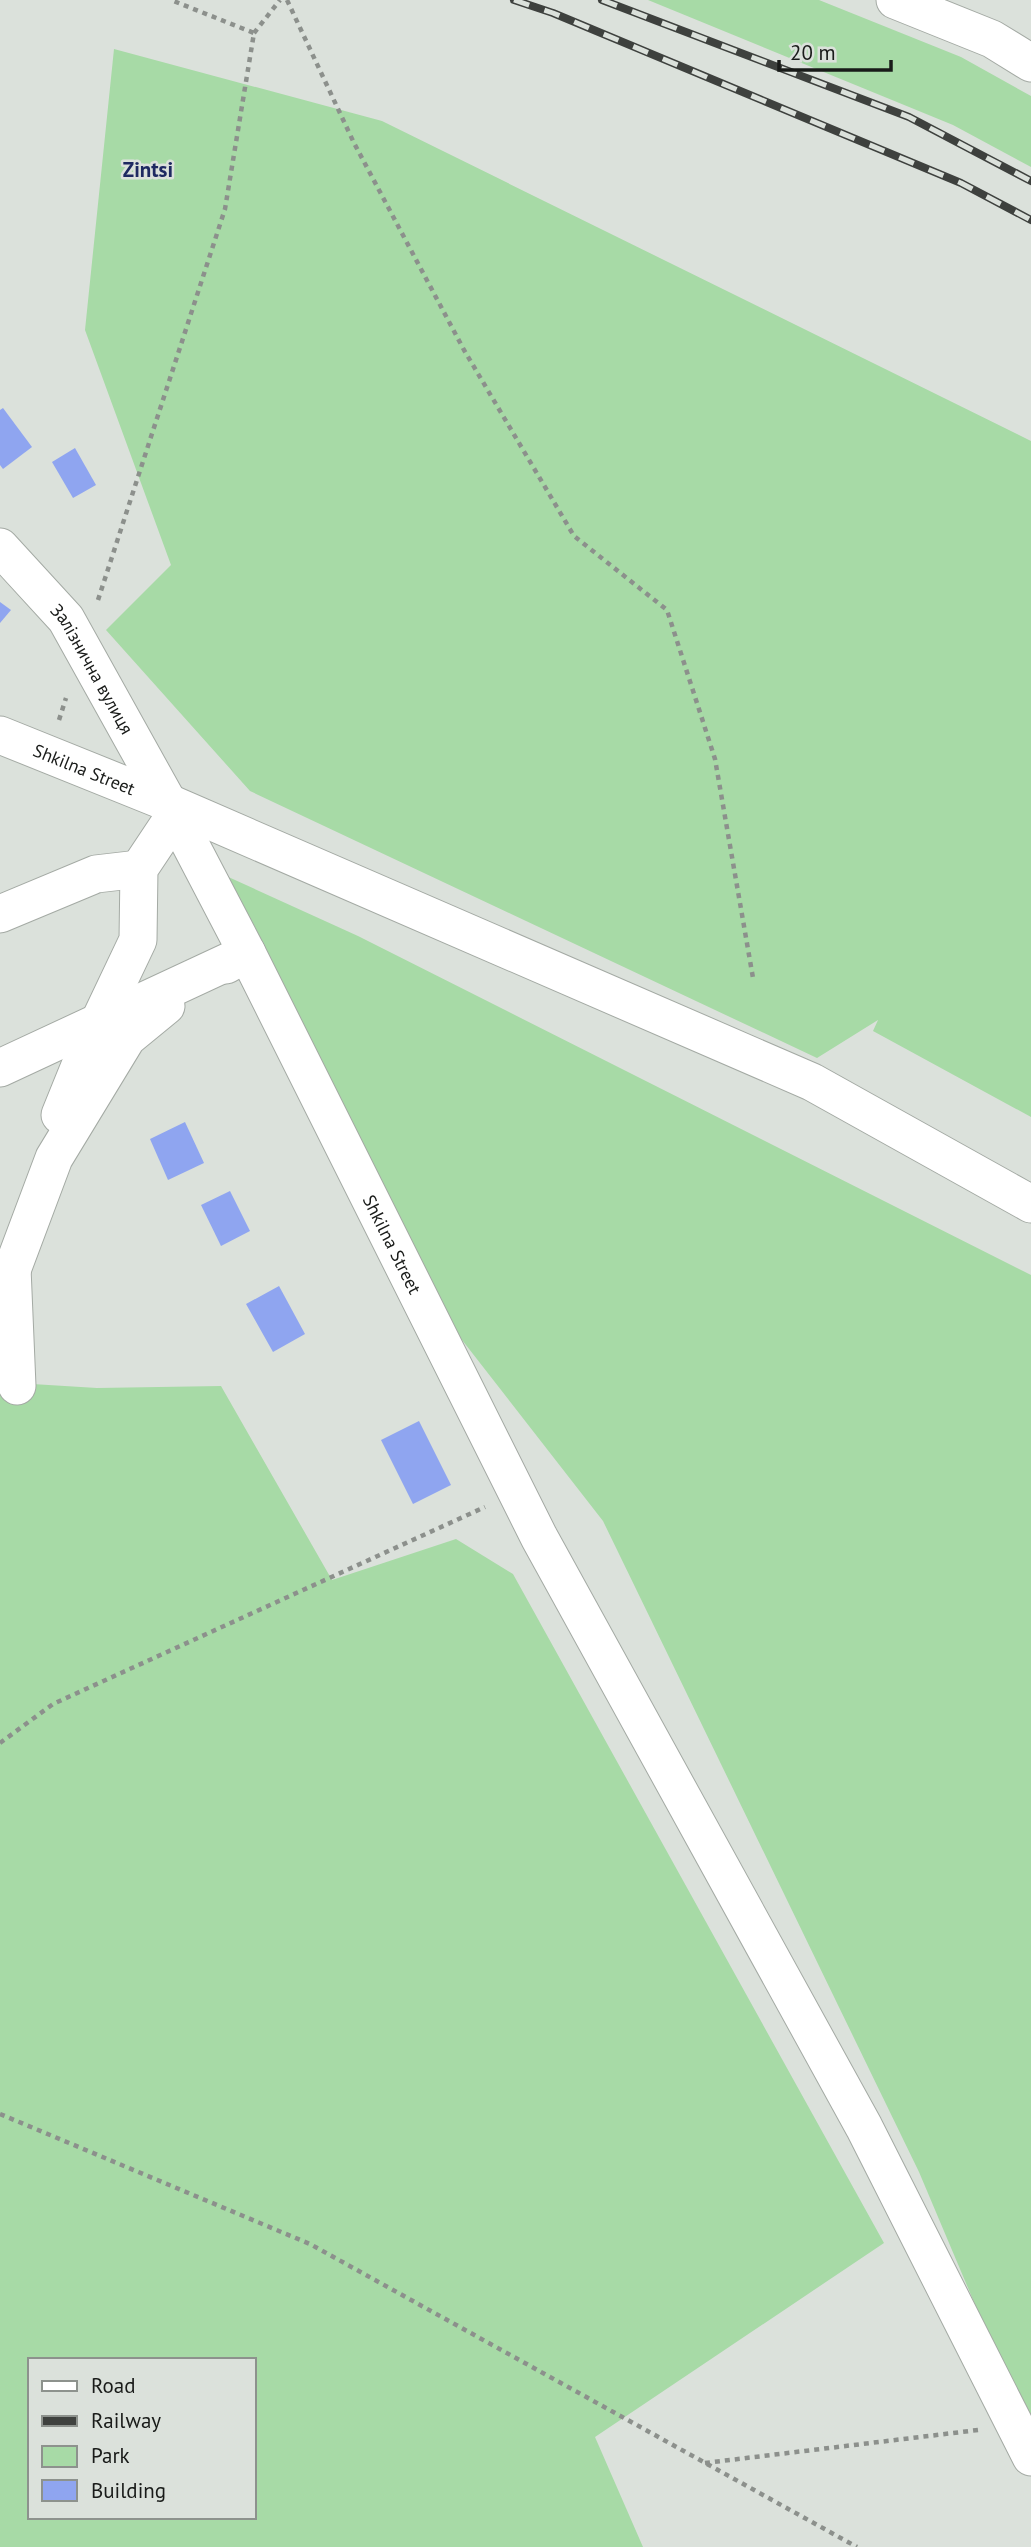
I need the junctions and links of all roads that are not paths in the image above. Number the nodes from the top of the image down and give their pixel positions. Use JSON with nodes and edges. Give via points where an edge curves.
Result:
{"nodes":[{"id":1,"x":895,"y":0,"type":"edge"},
{"id":2,"x":1031,"y":63,"type":"edge"},
{"id":3,"x":0,"y":547,"type":"edge"},
{"id":4,"x":0,"y":735,"type":"edge"},
{"id":5,"x":172,"y":809,"type":"junction"},
{"id":6,"x":139,"y":869,"type":"junction"},
{"id":7,"x":0,"y":914,"type":"edge"},
{"id":8,"x":247,"y":953,"type":"junction"},
{"id":9,"x":98,"y":1023,"type":"junction"},
{"id":10,"x":0,"y":1069,"type":"edge"},
{"id":11,"x":1031,"y":1204,"type":"edge"},
{"id":12,"x":6,"y":1283,"type":"edge"},
{"id":13,"x":17,"y":1385,"type":"dead end"},
{"id":14,"x":1023,"y":2442,"type":"edge"}],
"edges":[{"from":1,"to":2,"type":"street","via":[[992,39]]},
{"from":3,"to":5,"type":"street","name":"Залізнична вулиця","via":[[66,619]]},
{"from":4,"to":5,"type":"street","name":"Shkilna Street"},
{"from":5,"to":6,"type":"street"},
{"from":5,"to":8,"type":"street","name":"Залізнична вулиця"},
{"from":5,"to":11,"type":"street","name":"Shkilna Street","via":[[812,1082]]},
{"from":6,"to":7,"type":"street","via":[[96,874]]},
{"from":6,"to":9,"type":"street","via":[[138,940]]},
{"from":8,"to":9,"type":"street"},
{"from":8,"to":12,"type":"street","via":[[196,982],[127,1038],[54,1158]]},
{"from":8,"to":14,"type":"street","name":"Shkilna Street","via":[[539,1537],[864,2127]]},
{"from":9,"to":10,"type":"street"},
{"from":9,"to":12,"type":"street","via":[[11,1237]]},
{"from":12,"to":13,"type":"street"}]}
